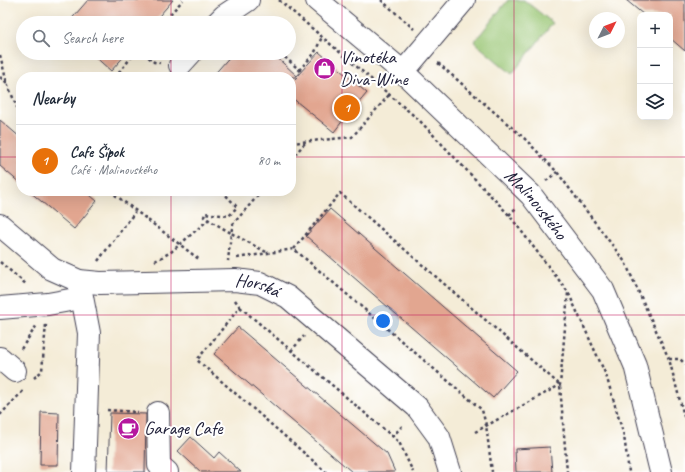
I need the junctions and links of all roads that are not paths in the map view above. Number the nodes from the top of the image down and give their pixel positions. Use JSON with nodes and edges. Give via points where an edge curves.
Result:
{"nodes":[{"id":1,"x":248,"y":0,"type":"edge"},
{"id":2,"x":317,"y":0,"type":"edge"},
{"id":3,"x":454,"y":3,"type":"edge"},
{"id":4,"x":224,"y":16,"type":"edge"},
{"id":5,"x":403,"y":72,"type":"junction"},
{"id":6,"x":0,"y":225,"type":"edge"},
{"id":7,"x":80,"y":290,"type":"junction"},
{"id":8,"x":0,"y":308,"type":"edge"},
{"id":9,"x":158,"y":413,"type":"road end"},
{"id":10,"x":84,"y":472,"type":"edge"},
{"id":11,"x":167,"y":472,"type":"edge"},
{"id":12,"x":450,"y":472,"type":"edge"},
{"id":13,"x":661,"y":472,"type":"edge"}],
"edges":[{"from":1,"to":4,"type":"street"},
{"from":2,"to":5,"type":"street","name":"Malinovského"},
{"from":3,"to":5,"type":"street"},
{"from":5,"to":13,"type":"street","name":"Malinovského","via":[[531,195],[603,290],[635,365]]},
{"from":6,"to":7,"type":"street","name":"Horská"},
{"from":7,"to":8,"type":"street","via":[[48,304]]},
{"from":7,"to":10,"type":"street","via":[[89,333]]},
{"from":7,"to":12,"type":"street","name":"Horská","via":[[100,283],[232,279],[260,283],[288,297],[417,407],[439,437]]},
{"from":9,"to":11,"type":"street","via":[[159,465]]}]}
